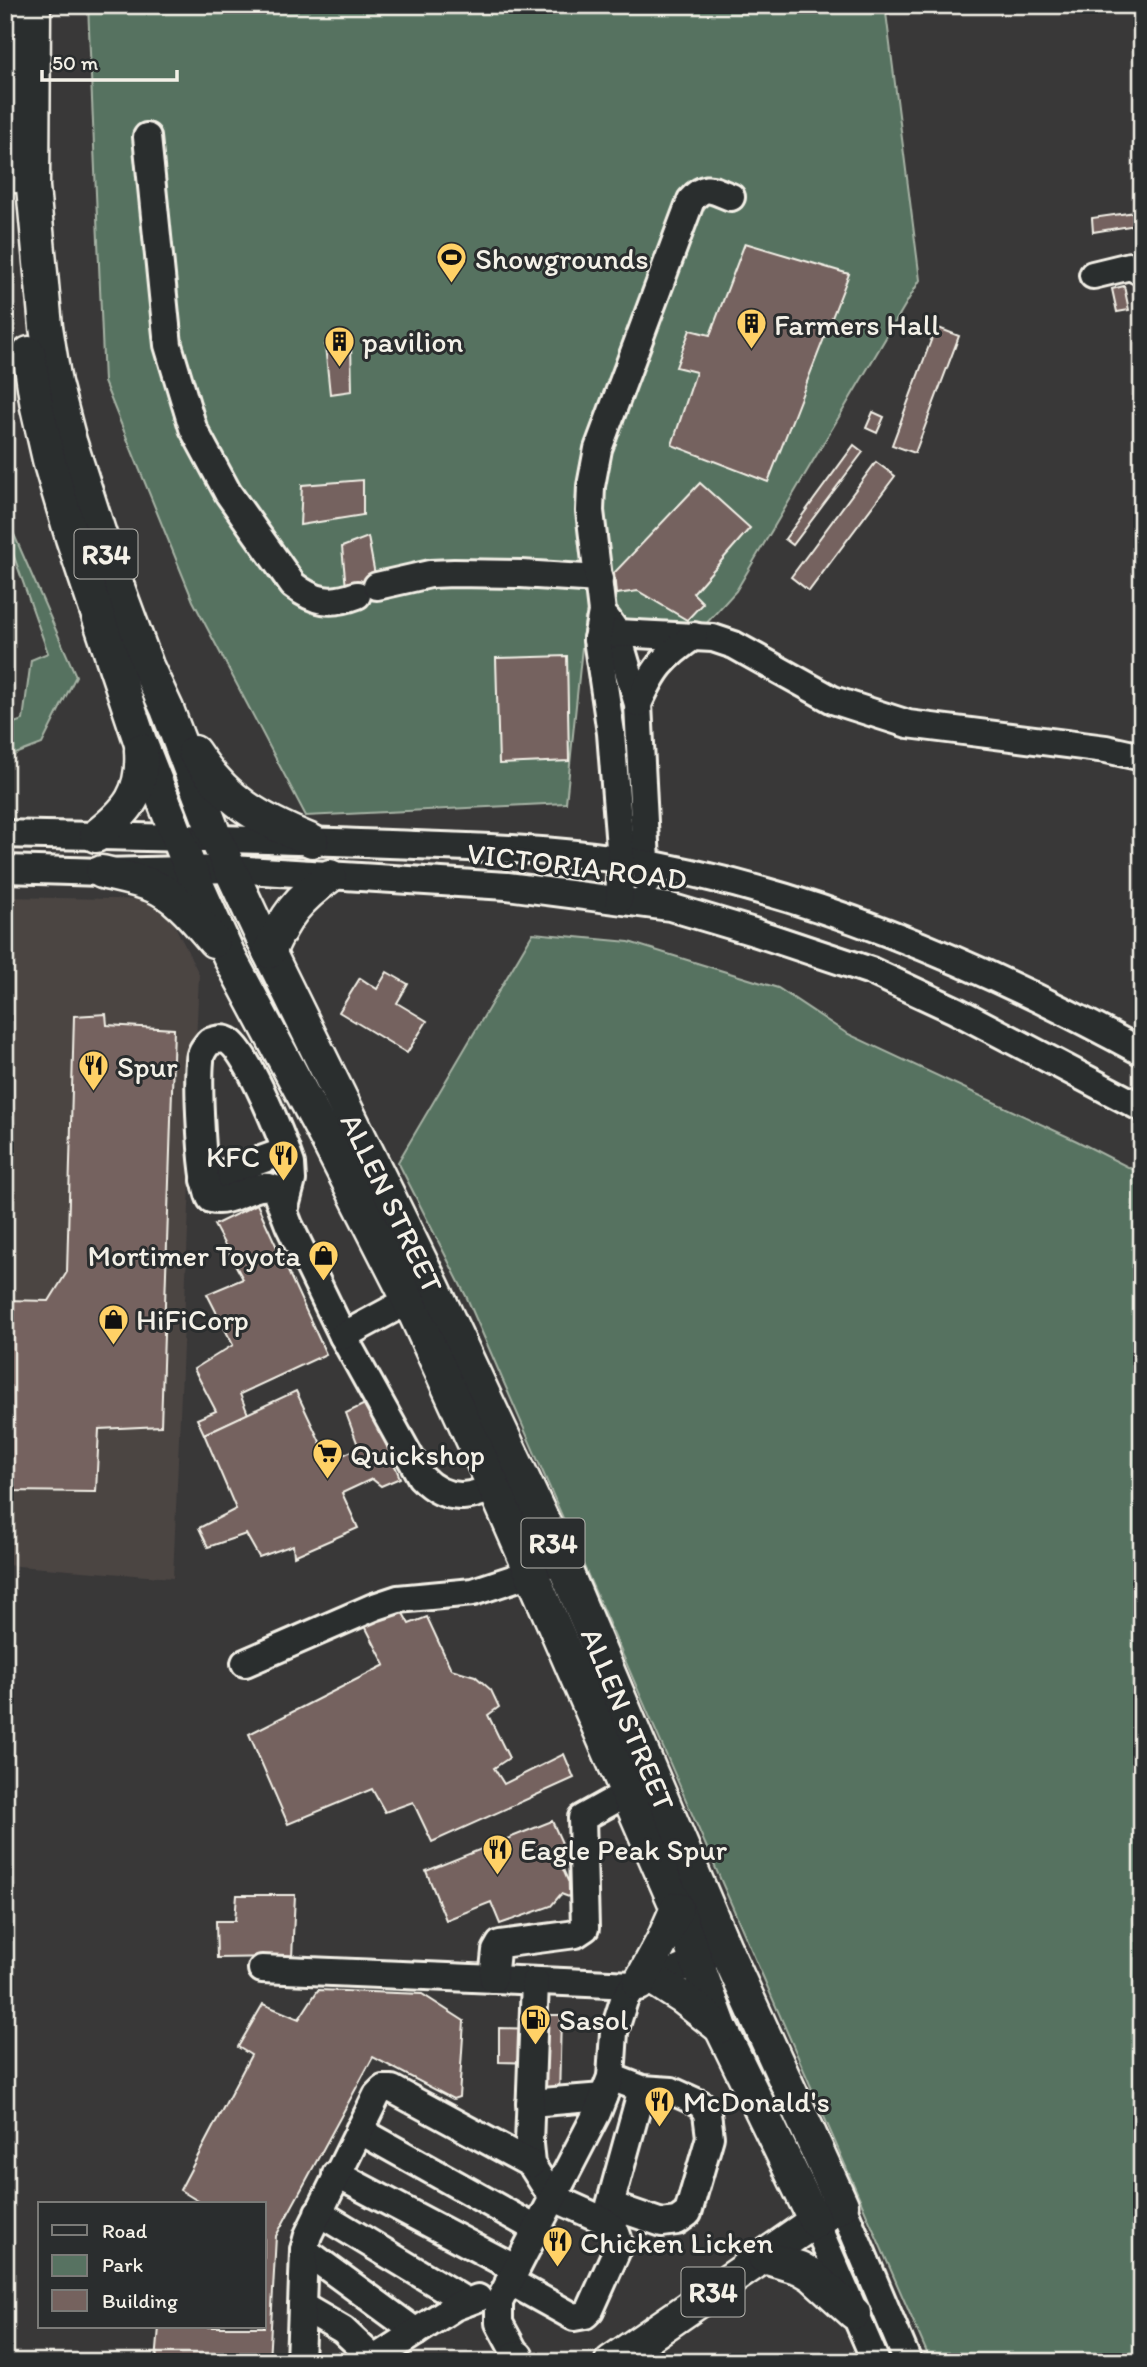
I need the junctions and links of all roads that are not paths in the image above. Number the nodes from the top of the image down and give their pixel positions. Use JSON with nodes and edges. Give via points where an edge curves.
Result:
{"nodes":[{"id":1,"x":12,"y":5,"type":"edge"},
{"id":2,"x":34,"y":5,"type":"edge"},
{"id":3,"x":147,"y":137,"type":"dead end"},
{"id":4,"x":732,"y":197,"type":"dead end"},
{"id":5,"x":1142,"y":272,"type":"edge"},
{"id":6,"x":1093,"y":275,"type":"dead end"},
{"id":7,"x":599,"y":579,"type":"junction"},
{"id":8,"x":605,"y":628,"type":"junction"},
{"id":9,"x":694,"y":636,"type":"junction"},
{"id":10,"x":638,"y":704,"type":"junction"},
{"id":11,"x":167,"y":709,"type":"junction"},
{"id":12,"x":1142,"y":736,"type":"edge"},
{"id":13,"x":140,"y":741,"type":"junction"},
{"id":14,"x":1106,"y":750,"type":"junction"},
{"id":15,"x":1142,"y":757,"type":"edge"},
{"id":16,"x":5,"y":834,"type":"edge"},
{"id":17,"x":96,"y":836,"type":"junction"},
{"id":18,"x":178,"y":839,"type":"junction"},
{"id":19,"x":217,"y":841,"type":"junction"},
{"id":20,"x":312,"y":841,"type":"junction"},
{"id":21,"x":621,"y":860,"type":"junction"},
{"id":22,"x":647,"y":865,"type":"junction"},
{"id":23,"x":5,"y":869,"type":"edge"},
{"id":24,"x":231,"y":869,"type":"junction"},
{"id":25,"x":191,"y":871,"type":"junction"},
{"id":26,"x":102,"y":872,"type":"junction"},
{"id":27,"x":330,"y":876,"type":"junction"},
{"id":28,"x":619,"y":900,"type":"junction"},
{"id":29,"x":647,"y":904,"type":"junction"},
{"id":30,"x":269,"y":952,"type":"junction"},
{"id":31,"x":231,"y":960,"type":"junction"},
{"id":32,"x":1142,"y":1052,"type":"edge"},
{"id":33,"x":1142,"y":1108,"type":"edge"},
{"id":34,"x":286,"y":1151,"type":"junction"},
{"id":35,"x":205,"y":1180,"type":"junction"},
{"id":36,"x":284,"y":1211,"type":"junction"},
{"id":37,"x":421,"y":1294,"type":"junction"},
{"id":38,"x":343,"y":1336,"type":"junction"},
{"id":39,"x":507,"y":1479,"type":"junction"},
{"id":40,"x":560,"y":1557,"type":"junction"},
{"id":41,"x":531,"y":1573,"type":"junction"},
{"id":42,"x":245,"y":1663,"type":"dead end"},
{"id":43,"x":621,"y":1700,"type":"junction"},
{"id":44,"x":592,"y":1713,"type":"junction"},
{"id":45,"x":627,"y":1793,"type":"junction"},
{"id":46,"x":677,"y":1908,"type":"junction"},
{"id":47,"x":725,"y":1948,"type":"junction"},
{"id":48,"x":697,"y":1963,"type":"junction"},
{"id":49,"x":262,"y":1969,"type":"dead end"},
{"id":50,"x":494,"y":1979,"type":"junction"},
{"id":51,"x":535,"y":1981,"type":"junction"},
{"id":52,"x":642,"y":1983,"type":"junction"},
{"id":53,"x":721,"y":2028,"type":"junction"},
{"id":54,"x":607,"y":2087,"type":"junction"},
{"id":55,"x":642,"y":2089,"type":"junction"},
{"id":56,"x":530,"y":2103,"type":"junction"},
{"id":57,"x":359,"y":2130,"type":"junction"},
{"id":58,"x":531,"y":2164,"type":"junction"},
{"id":59,"x":337,"y":2174,"type":"junction"},
{"id":60,"x":552,"y":2197,"type":"junction"},
{"id":61,"x":842,"y":2206,"type":"junction"},
{"id":62,"x":318,"y":2212,"type":"junction"},
{"id":63,"x":607,"y":2213,"type":"junction"},
{"id":64,"x":815,"y":2221,"type":"junction"},
{"id":65,"x":536,"y":2229,"type":"junction"},
{"id":66,"x":304,"y":2250,"type":"junction"},
{"id":67,"x":764,"y":2257,"type":"junction"},
{"id":68,"x":509,"y":2281,"type":"junction"},
{"id":69,"x":467,"y":2302,"type":"junction"},
{"id":70,"x":302,"y":2306,"type":"junction"},
{"id":71,"x":854,"y":2313,"type":"junction"},
{"id":72,"x":416,"y":2332,"type":"junction"},
{"id":73,"x":374,"y":2360,"type":"edge"},
{"id":74,"x":519,"y":2361,"type":"edge"},
{"id":75,"x":300,"y":2362,"type":"edge"},
{"id":76,"x":611,"y":2362,"type":"edge"},
{"id":77,"x":876,"y":2362,"type":"edge"},
{"id":78,"x":908,"y":2362,"type":"edge"}],
"edges":[{"from":1,"to":13,"type":"main road","name":"ALLEN STREET","number":"R34","via":[[12,141],[22,292],[37,407],[72,538]]},
{"from":2,"to":11,"type":"main road","name":"ALLEN STREET","number":"R34","via":[[33,187],[55,383],[109,563]]},
{"from":3,"to":7,"type":"street","via":[[168,345],[193,428],[228,493],[293,585],[328,602],[430,574]]},
{"from":4,"to":7,"type":"street","via":[[708,188],[691,200],[598,449],[590,512]]},
{"from":5,"to":6,"type":"street","via":[[1130,266]]},
{"from":7,"to":8,"type":"street"},
{"from":8,"to":9,"type":"street"},
{"from":8,"to":10,"type":"street"},
{"from":8,"to":21,"type":"street"},
{"from":9,"to":10,"type":"street","via":[[652,674]]},
{"from":9,"to":14,"type":"street","via":[[734,645],[833,700],[908,724]]},
{"from":10,"to":22,"type":"street"},
{"from":11,"to":19,"type":"main road","name":"ALLEN STREET","number":"R34"},
{"from":11,"to":20,"type":"main road","via":[[206,771],[230,797],[271,824]]},
{"from":12,"to":14,"type":"street"},
{"from":13,"to":17,"type":"main road","via":[[140,777],[131,803]]},
{"from":13,"to":18,"type":"main road","name":"ALLEN STREET","number":"R34"},
{"from":14,"to":15,"type":"street"},
{"from":16,"to":17,"type":"street"},
{"from":17,"to":18,"type":"street"},
{"from":18,"to":19,"type":"street"},
{"from":18,"to":25,"type":"main road","name":"ALLEN STREET","number":"R34"},
{"from":19,"to":20,"type":"street"},
{"from":19,"to":24,"type":"main road","name":"ALLEN STREET","number":"R34"},
{"from":20,"to":21,"type":"street","via":[[561,852]]},
{"from":21,"to":22,"type":"street"},
{"from":21,"to":28,"type":"street"},
{"from":22,"to":29,"type":"street"},
{"from":22,"to":32,"type":"street","via":[[780,897],[927,948],[1019,988]]},
{"from":23,"to":26,"type":"street","name":"VICTORIA ROAD"},
{"from":24,"to":25,"type":"street","name":"VICTORIA ROAD"},
{"from":24,"to":27,"type":"street","name":"VICTORIA ROAD"},
{"from":24,"to":30,"type":"main road","name":"ALLEN STREET","number":"R34"},
{"from":25,"to":26,"type":"street","name":"VICTORIA ROAD"},
{"from":25,"to":31,"type":"main road","name":"ALLEN STREET","number":"R34"},
{"from":26,"to":31,"type":"main road","via":[[153,886],[171,896]]},
{"from":27,"to":28,"type":"street","name":"VICTORIA ROAD","via":[[507,886]]},
{"from":27,"to":30,"type":"main road","via":[[291,909]]},
{"from":28,"to":29,"type":"street","name":"VICTORIA ROAD"},
{"from":29,"to":33,"type":"street","name":"VICTORIA ROAD","via":[[742,928],[872,971]]},
{"from":30,"to":37,"type":"main road","name":"ALLEN STREET","number":"R34"},
{"from":31,"to":37,"type":"main road","name":"ALLEN STREET","number":"R34","via":[[326,1138]]},
{"from":34,"to":35,"type":"street"},
{"from":34,"to":35,"type":"street","via":[[253,1073],[231,1043],[209,1042],[200,1060]]},
{"from":34,"to":36,"type":"street","via":[[292,1180]]},
{"from":35,"to":36,"type":"street","via":[[207,1194],[216,1200],[271,1186]]},
{"from":36,"to":38,"type":"street"},
{"from":37,"to":38,"type":"street"},
{"from":37,"to":39,"type":"main road","name":"ALLEN STREET","number":"R34"},
{"from":38,"to":39,"type":"street","via":[[428,1484],[456,1498]]},
{"from":39,"to":40,"type":"main road","name":"ALLEN STREET","number":"R34"},
{"from":39,"to":41,"type":"main road","name":"ALLEN STREET","number":"R34"},
{"from":40,"to":41,"type":"street"},
{"from":40,"to":43,"type":"main road","name":"ALLEN STREET","number":"R34"},
{"from":41,"to":42,"type":"street","via":[[473,1592],[398,1599]]},
{"from":41,"to":44,"type":"main road","name":"ALLEN STREET","number":"R34"},
{"from":43,"to":44,"type":"main road"},
{"from":43,"to":47,"type":"main road","name":"ALLEN STREET","number":"R34"},
{"from":44,"to":45,"type":"main road","name":"ALLEN STREET","number":"R34"},
{"from":45,"to":46,"type":"main road","name":"ALLEN STREET","number":"R34"},
{"from":45,"to":50,"type":"street","via":[[582,1818],[585,1928],[576,1934],[500,1944]]},
{"from":46,"to":48,"type":"main road","name":"ALLEN STREET","number":"R34"},
{"from":46,"to":52,"type":"main road"},
{"from":47,"to":48,"type":"street"},
{"from":47,"to":61,"type":"main road","name":"ALLEN STREET","number":"R34"},
{"from":48,"to":52,"type":"street"},
{"from":48,"to":53,"type":"main road","name":"ALLEN STREET","number":"R34"},
{"from":49,"to":50,"type":"street"},
{"from":50,"to":51,"type":"street"},
{"from":51,"to":52,"type":"street"},
{"from":51,"to":56,"type":"street"},
{"from":52,"to":53,"type":"main road","via":[[684,1998]]},
{"from":52,"to":54,"type":"street","via":[[624,2000],[614,2032]]},
{"from":53,"to":64,"type":"main road","name":"ALLEN STREET","number":"R34"},
{"from":54,"to":55,"type":"street"},
{"from":54,"to":56,"type":"street"},
{"from":54,"to":60,"type":"street"},
{"from":55,"to":63,"type":"street"},
{"from":55,"to":63,"type":"street","via":[[672,2091],[701,2104],[710,2137],[688,2213],[677,2221],[662,2223]]},
{"from":56,"to":58,"type":"street"},
{"from":57,"to":58,"type":"street","via":[[377,2095],[392,2089]]},
{"from":57,"to":59,"type":"street"},
{"from":57,"to":65,"type":"street"},
{"from":58,"to":60,"type":"street"},
{"from":59,"to":62,"type":"street"},
{"from":59,"to":68,"type":"street"},
{"from":60,"to":63,"type":"street"},
{"from":60,"to":65,"type":"street"},
{"from":61,"to":64,"type":"main road","number":"R34"},
{"from":61,"to":78,"type":"street","name":"ALLEN STREET"},
{"from":62,"to":66,"type":"street"},
{"from":62,"to":69,"type":"street"},
{"from":63,"to":68,"type":"street","via":[[618,2238],[616,2252],[585,2315],[574,2317]]},
{"from":64,"to":67,"type":"main road","number":"R34"},
{"from":64,"to":71,"type":"street","name":"ALLEN STREET"},
{"from":65,"to":68,"type":"street"},
{"from":66,"to":70,"type":"street"},
{"from":66,"to":72,"type":"street"},
{"from":67,"to":71,"type":"main road","via":[[812,2275]]},
{"from":67,"to":76,"type":"main road","number":"R34"},
{"from":68,"to":69,"type":"street"},
{"from":68,"to":74,"type":"street","via":[[499,2302],[499,2323]]},
{"from":69,"to":72,"type":"street"},
{"from":70,"to":73,"type":"street","via":[[343,2330]]},
{"from":70,"to":75,"type":"street"},
{"from":71,"to":77,"type":"street","name":"ALLEN STREET"},
{"from":72,"to":73,"type":"street"}]}
